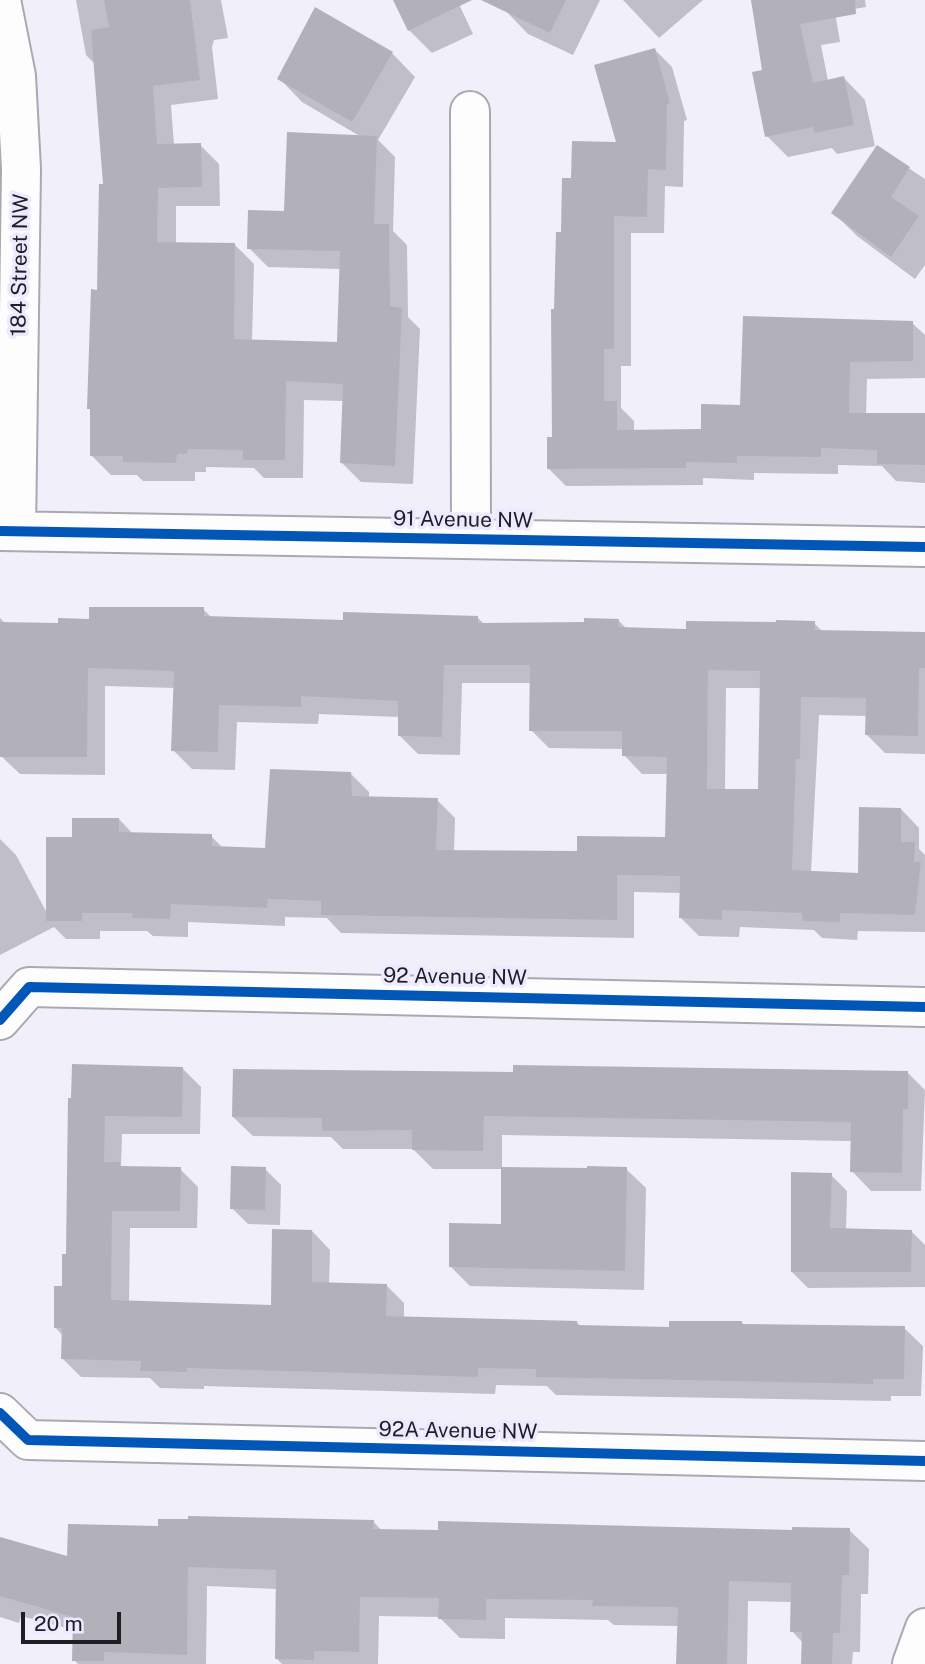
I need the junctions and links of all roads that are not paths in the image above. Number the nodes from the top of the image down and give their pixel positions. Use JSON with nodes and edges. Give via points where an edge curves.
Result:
{"nodes":[{"id":1,"x":1,"y":0,"type":"edge"},
{"id":2,"x":470,"y":111,"type":"dead end"},
{"id":3,"x":8,"y":531,"type":"edge"},
{"id":4,"x":471,"y":540,"type":"junction"},
{"id":5,"x":925,"y":547,"type":"edge"},
{"id":6,"x":925,"y":1007,"type":"edge"},
{"id":7,"x":0,"y":1020,"type":"edge"},
{"id":8,"x":0,"y":1413,"type":"edge"},
{"id":9,"x":925,"y":1461,"type":"edge"},
{"id":10,"x":925,"y":1628,"type":"edge"},
{"id":11,"x":912,"y":1664,"type":"edge"}],
"edges":[{"from":1,"to":3,"type":"street","name":"184 Street NW","via":[[16,76],[21,169]]},
{"from":2,"to":4,"type":"street","name":"91 Avenue NW"},
{"from":3,"to":4,"type":"street","name":"91 Avenue NW"},
{"from":4,"to":5,"type":"street","name":"91 Avenue NW"},
{"from":6,"to":7,"type":"street","name":"92 Avenue NW","via":[[29,987]]},
{"from":8,"to":9,"type":"street","name":"92A Avenue NW","via":[[28,1440]]},
{"from":10,"to":11,"type":"street"}]}
